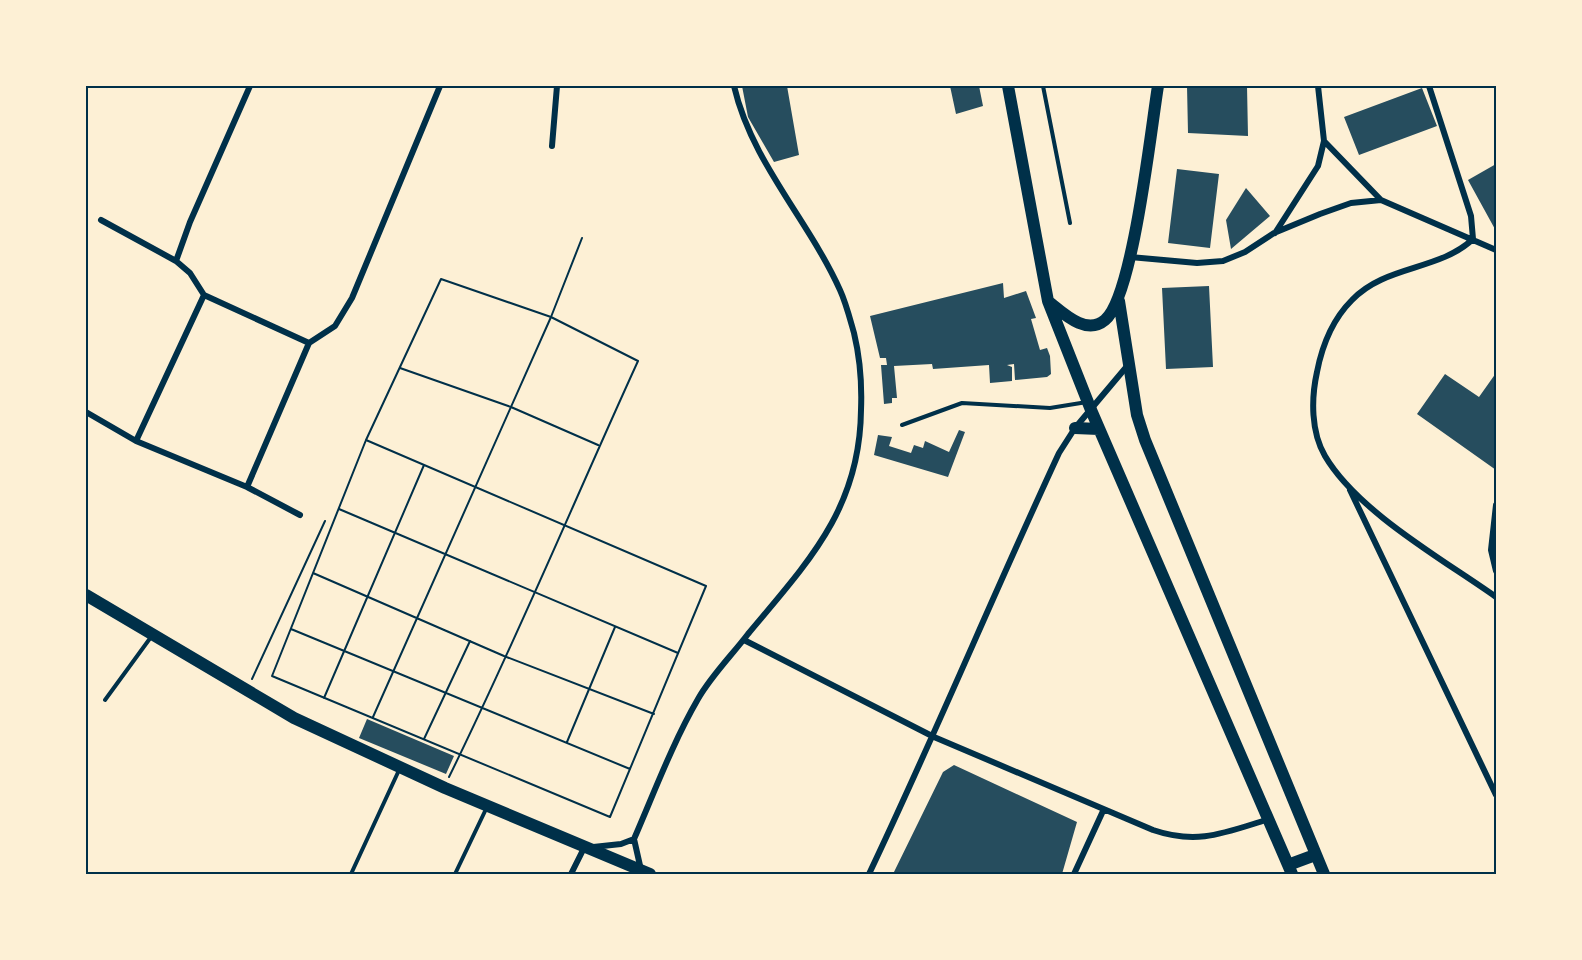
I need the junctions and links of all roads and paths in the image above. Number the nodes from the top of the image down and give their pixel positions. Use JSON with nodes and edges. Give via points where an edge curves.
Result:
{"nodes":[{"id":1,"x":250,"y":86,"type":"edge"},
{"id":2,"x":438,"y":86,"type":"edge"},
{"id":3,"x":556,"y":86,"type":"edge"},
{"id":4,"x":734,"y":86,"type":"edge"},
{"id":5,"x":1008,"y":86,"type":"edge"},
{"id":6,"x":1043,"y":86,"type":"edge"},
{"id":7,"x":1158,"y":86,"type":"edge"},
{"id":8,"x":1318,"y":86,"type":"edge"},
{"id":9,"x":1429,"y":86,"type":"edge"},
{"id":10,"x":1324,"y":141,"type":"junction"},
{"id":11,"x":552,"y":146,"type":"dead end"},
{"id":12,"x":1381,"y":200,"type":"junction"},
{"id":13,"x":101,"y":220,"type":"dead end"},
{"id":14,"x":1070,"y":223,"type":"dead end"},
{"id":15,"x":1274,"y":233,"type":"junction"},
{"id":16,"x":582,"y":238,"type":"dead end"},
{"id":17,"x":1473,"y":239,"type":"junction"},
{"id":18,"x":1497,"y":250,"type":"edge"},
{"id":19,"x":1130,"y":257,"type":"junction"},
{"id":20,"x":176,"y":261,"type":"junction"},
{"id":21,"x":204,"y":295,"type":"junction"},
{"id":22,"x":1048,"y":301,"type":"junction"},
{"id":23,"x":1119,"y":301,"type":"junction"},
{"id":24,"x":551,"y":317,"type":"junction"},
{"id":25,"x":309,"y":343,"type":"junction"},
{"id":26,"x":1128,"y":364,"type":"junction"},
{"id":27,"x":400,"y":368,"type":"junction"},
{"id":28,"x":1089,"y":406,"type":"junction"},
{"id":29,"x":511,"y":407,"type":"junction"},
{"id":30,"x":86,"y":412,"type":"edge"},
{"id":31,"x":902,"y":425,"type":"dead end"},
{"id":32,"x":1075,"y":428,"type":"junction"},
{"id":33,"x":1099,"y":429,"type":"junction"},
{"id":34,"x":366,"y":440,"type":"junction"},
{"id":35,"x":136,"y":441,"type":"junction"},
{"id":36,"x":600,"y":445,"type":"junction"},
{"id":37,"x":424,"y":465,"type":"junction"},
{"id":38,"x":474,"y":486,"type":"junction"},
{"id":39,"x":247,"y":487,"type":"junction"},
{"id":40,"x":1348,"y":488,"type":"junction"},
{"id":41,"x":1497,"y":505,"type":"edge"},
{"id":42,"x":339,"y":509,"type":"junction"},
{"id":43,"x":300,"y":515,"type":"dead end"},
{"id":44,"x":325,"y":520,"type":"dead end"},
{"id":45,"x":564,"y":524,"type":"junction"},
{"id":46,"x":395,"y":533,"type":"junction"},
{"id":47,"x":445,"y":554,"type":"junction"},
{"id":48,"x":1497,"y":571,"type":"edge"},
{"id":49,"x":313,"y":573,"type":"junction"},
{"id":50,"x":533,"y":592,"type":"junction"},
{"id":51,"x":86,"y":595,"type":"edge"},
{"id":52,"x":368,"y":597,"type":"junction"},
{"id":53,"x":1497,"y":597,"type":"edge"},
{"id":54,"x":415,"y":617,"type":"junction"},
{"id":55,"x":615,"y":627,"type":"junction"},
{"id":56,"x":291,"y":629,"type":"junction"},
{"id":57,"x":153,"y":634,"type":"junction"},
{"id":58,"x":744,"y":640,"type":"junction"},
{"id":59,"x":470,"y":641,"type":"junction"},
{"id":60,"x":345,"y":651,"type":"junction"},
{"id":61,"x":678,"y":653,"type":"junction"},
{"id":62,"x":504,"y":656,"type":"junction"},
{"id":63,"x":393,"y":670,"type":"junction"},
{"id":64,"x":247,"y":689,"type":"junction"},
{"id":65,"x":591,"y":689,"type":"junction"},
{"id":66,"x":446,"y":692,"type":"junction"},
{"id":67,"x":324,"y":698,"type":"junction"},
{"id":68,"x":105,"y":700,"type":"dead end"},
{"id":69,"x":481,"y":706,"type":"junction"},
{"id":70,"x":654,"y":714,"type":"junction"},
{"id":71,"x":372,"y":718,"type":"junction"},
{"id":72,"x":934,"y":737,"type":"junction"},
{"id":73,"x":424,"y":739,"type":"junction"},
{"id":74,"x":567,"y":742,"type":"junction"},
{"id":75,"x":460,"y":755,"type":"junction"},
{"id":76,"x":400,"y":767,"type":"junction"},
{"id":77,"x":630,"y":769,"type":"junction"},
{"id":78,"x":445,"y":788,"type":"junction"},
{"id":79,"x":1497,"y":795,"type":"edge"},
{"id":80,"x":487,"y":806,"type":"junction"},
{"id":81,"x":1103,"y":811,"type":"junction"},
{"id":82,"x":1266,"y":820,"type":"junction"},
{"id":83,"x":634,"y":839,"type":"junction"},
{"id":84,"x":584,"y":848,"type":"junction"},
{"id":85,"x":1315,"y":855,"type":"junction"},
{"id":86,"x":1290,"y":870,"type":"edge"},
{"id":87,"x":645,"y":873,"type":"edge"},
{"id":88,"x":351,"y":874,"type":"edge"},
{"id":89,"x":455,"y":874,"type":"edge"},
{"id":90,"x":571,"y":874,"type":"edge"},
{"id":91,"x":869,"y":874,"type":"edge"},
{"id":92,"x":1074,"y":874,"type":"edge"},
{"id":93,"x":1324,"y":874,"type":"edge"}],
"edges":[{"from":1,"to":20,"type":"street"},
{"from":2,"to":25,"type":"street","via":[[352,298],[335,326]]},
{"from":3,"to":11,"type":"street"},
{"from":4,"to":58,"type":"street","via":[[739,106],[775,183],[841,292],[855,336],[862,385],[861,436],[853,476],[838,516],[814,554]]},
{"from":5,"to":22,"type":"main road"},
{"from":6,"to":14,"type":"lane"},
{"from":7,"to":19,"type":"main road"},
{"from":8,"to":10,"type":"street"},
{"from":9,"to":17,"type":"street","via":[[1471,216]]},
{"from":10,"to":12,"type":"street"},
{"from":10,"to":15,"type":"street","via":[[1317,166]]},
{"from":12,"to":15,"type":"street","via":[[1351,203]]},
{"from":12,"to":17,"type":"street"},
{"from":13,"to":20,"type":"street"},
{"from":15,"to":19,"type":"street","via":[[1223,261]]},
{"from":16,"to":24,"type":"path"},
{"from":17,"to":18,"type":"street"},
{"from":17,"to":40,"type":"street","via":[[1448,256],[1404,269],[1353,299],[1321,350],[1313,420],[1324,455]]},
{"from":19,"to":23,"type":"main road"},
{"from":20,"to":21,"type":"street","via":[[190,273]]},
{"from":21,"to":25,"type":"street"},
{"from":21,"to":35,"type":"street"},
{"from":22,"to":23,"type":"main road","via":[[1083,325],[1105,320]]},
{"from":22,"to":28,"type":"main road"},
{"from":23,"to":26,"type":"main road"},
{"from":24,"to":27,"type":"path","via":[[441,279]]},
{"from":24,"to":29,"type":"path"},
{"from":24,"to":36,"type":"path","via":[[638,361]]},
{"from":25,"to":39,"type":"street"},
{"from":26,"to":28,"type":"street"},
{"from":26,"to":85,"type":"main road","via":[[1145,440]]},
{"from":27,"to":29,"type":"path"},
{"from":27,"to":34,"type":"path"},
{"from":28,"to":31,"type":"lane","via":[[962,403]]},
{"from":28,"to":32,"type":"street"},
{"from":28,"to":33,"type":"main road"},
{"from":29,"to":36,"type":"path"},
{"from":29,"to":38,"type":"path"},
{"from":30,"to":35,"type":"street"},
{"from":32,"to":33,"type":"main road"},
{"from":32,"to":72,"type":"street","via":[[1059,453],[979,626]]},
{"from":33,"to":82,"type":"main road"},
{"from":34,"to":37,"type":"path"},
{"from":34,"to":42,"type":"path"},
{"from":35,"to":39,"type":"street"},
{"from":36,"to":45,"type":"path"},
{"from":37,"to":38,"type":"path"},
{"from":37,"to":46,"type":"path"},
{"from":38,"to":45,"type":"path"},
{"from":38,"to":47,"type":"path"},
{"from":39,"to":43,"type":"street"},
{"from":40,"to":53,"type":"street","via":[[1381,516]]},
{"from":40,"to":79,"type":"street"},
{"from":41,"to":48,"type":"street","via":[[1491,550]]},
{"from":42,"to":46,"type":"path"},
{"from":42,"to":49,"type":"path"},
{"from":44,"to":64,"type":"path"},
{"from":45,"to":50,"type":"path"},
{"from":45,"to":61,"type":"path","via":[[706,586]]},
{"from":46,"to":47,"type":"path"},
{"from":46,"to":52,"type":"path"},
{"from":47,"to":50,"type":"path"},
{"from":47,"to":54,"type":"path"},
{"from":49,"to":52,"type":"path"},
{"from":49,"to":56,"type":"path"},
{"from":50,"to":55,"type":"path"},
{"from":50,"to":62,"type":"path"},
{"from":51,"to":57,"type":"main road"},
{"from":52,"to":54,"type":"path"},
{"from":52,"to":60,"type":"path"},
{"from":54,"to":59,"type":"path"},
{"from":54,"to":63,"type":"path"},
{"from":55,"to":61,"type":"path"},
{"from":55,"to":65,"type":"path"},
{"from":56,"to":60,"type":"path"},
{"from":56,"to":67,"type":"path","via":[[272,676]]},
{"from":57,"to":64,"type":"main road"},
{"from":57,"to":68,"type":"lane"},
{"from":58,"to":72,"type":"street"},
{"from":58,"to":83,"type":"street","via":[[698,698]]},
{"from":59,"to":62,"type":"path"},
{"from":59,"to":66,"type":"path"},
{"from":60,"to":63,"type":"path"},
{"from":60,"to":67,"type":"path"},
{"from":61,"to":70,"type":"path"},
{"from":62,"to":65,"type":"path"},
{"from":62,"to":69,"type":"path"},
{"from":63,"to":66,"type":"path"},
{"from":63,"to":71,"type":"path"},
{"from":64,"to":76,"type":"main road","via":[[294,718]]},
{"from":65,"to":70,"type":"path"},
{"from":65,"to":74,"type":"path"},
{"from":66,"to":69,"type":"path"},
{"from":66,"to":73,"type":"path"},
{"from":67,"to":71,"type":"path"},
{"from":69,"to":74,"type":"path"},
{"from":69,"to":75,"type":"path"},
{"from":70,"to":77,"type":"path"},
{"from":71,"to":73,"type":"path"},
{"from":72,"to":81,"type":"street"},
{"from":72,"to":91,"type":"street"},
{"from":73,"to":75,"type":"path"},
{"from":74,"to":77,"type":"path"},
{"from":75,"to":77,"type":"path","via":[[610,817]]},
{"from":75,"to":78,"type":"path"},
{"from":76,"to":78,"type":"main road"},
{"from":76,"to":88,"type":"lane"},
{"from":78,"to":80,"type":"main road"},
{"from":80,"to":84,"type":"main road"},
{"from":80,"to":89,"type":"lane"},
{"from":81,"to":82,"type":"street","via":[[1172,836],[1189,838],[1212,837]]},
{"from":81,"to":92,"type":"street"},
{"from":82,"to":86,"type":"main road"},
{"from":83,"to":84,"type":"street"},
{"from":83,"to":87,"type":"street"},
{"from":84,"to":87,"type":"main road"},
{"from":84,"to":90,"type":"street"},
{"from":85,"to":86,"type":"main road"},
{"from":85,"to":93,"type":"main road"}]}
